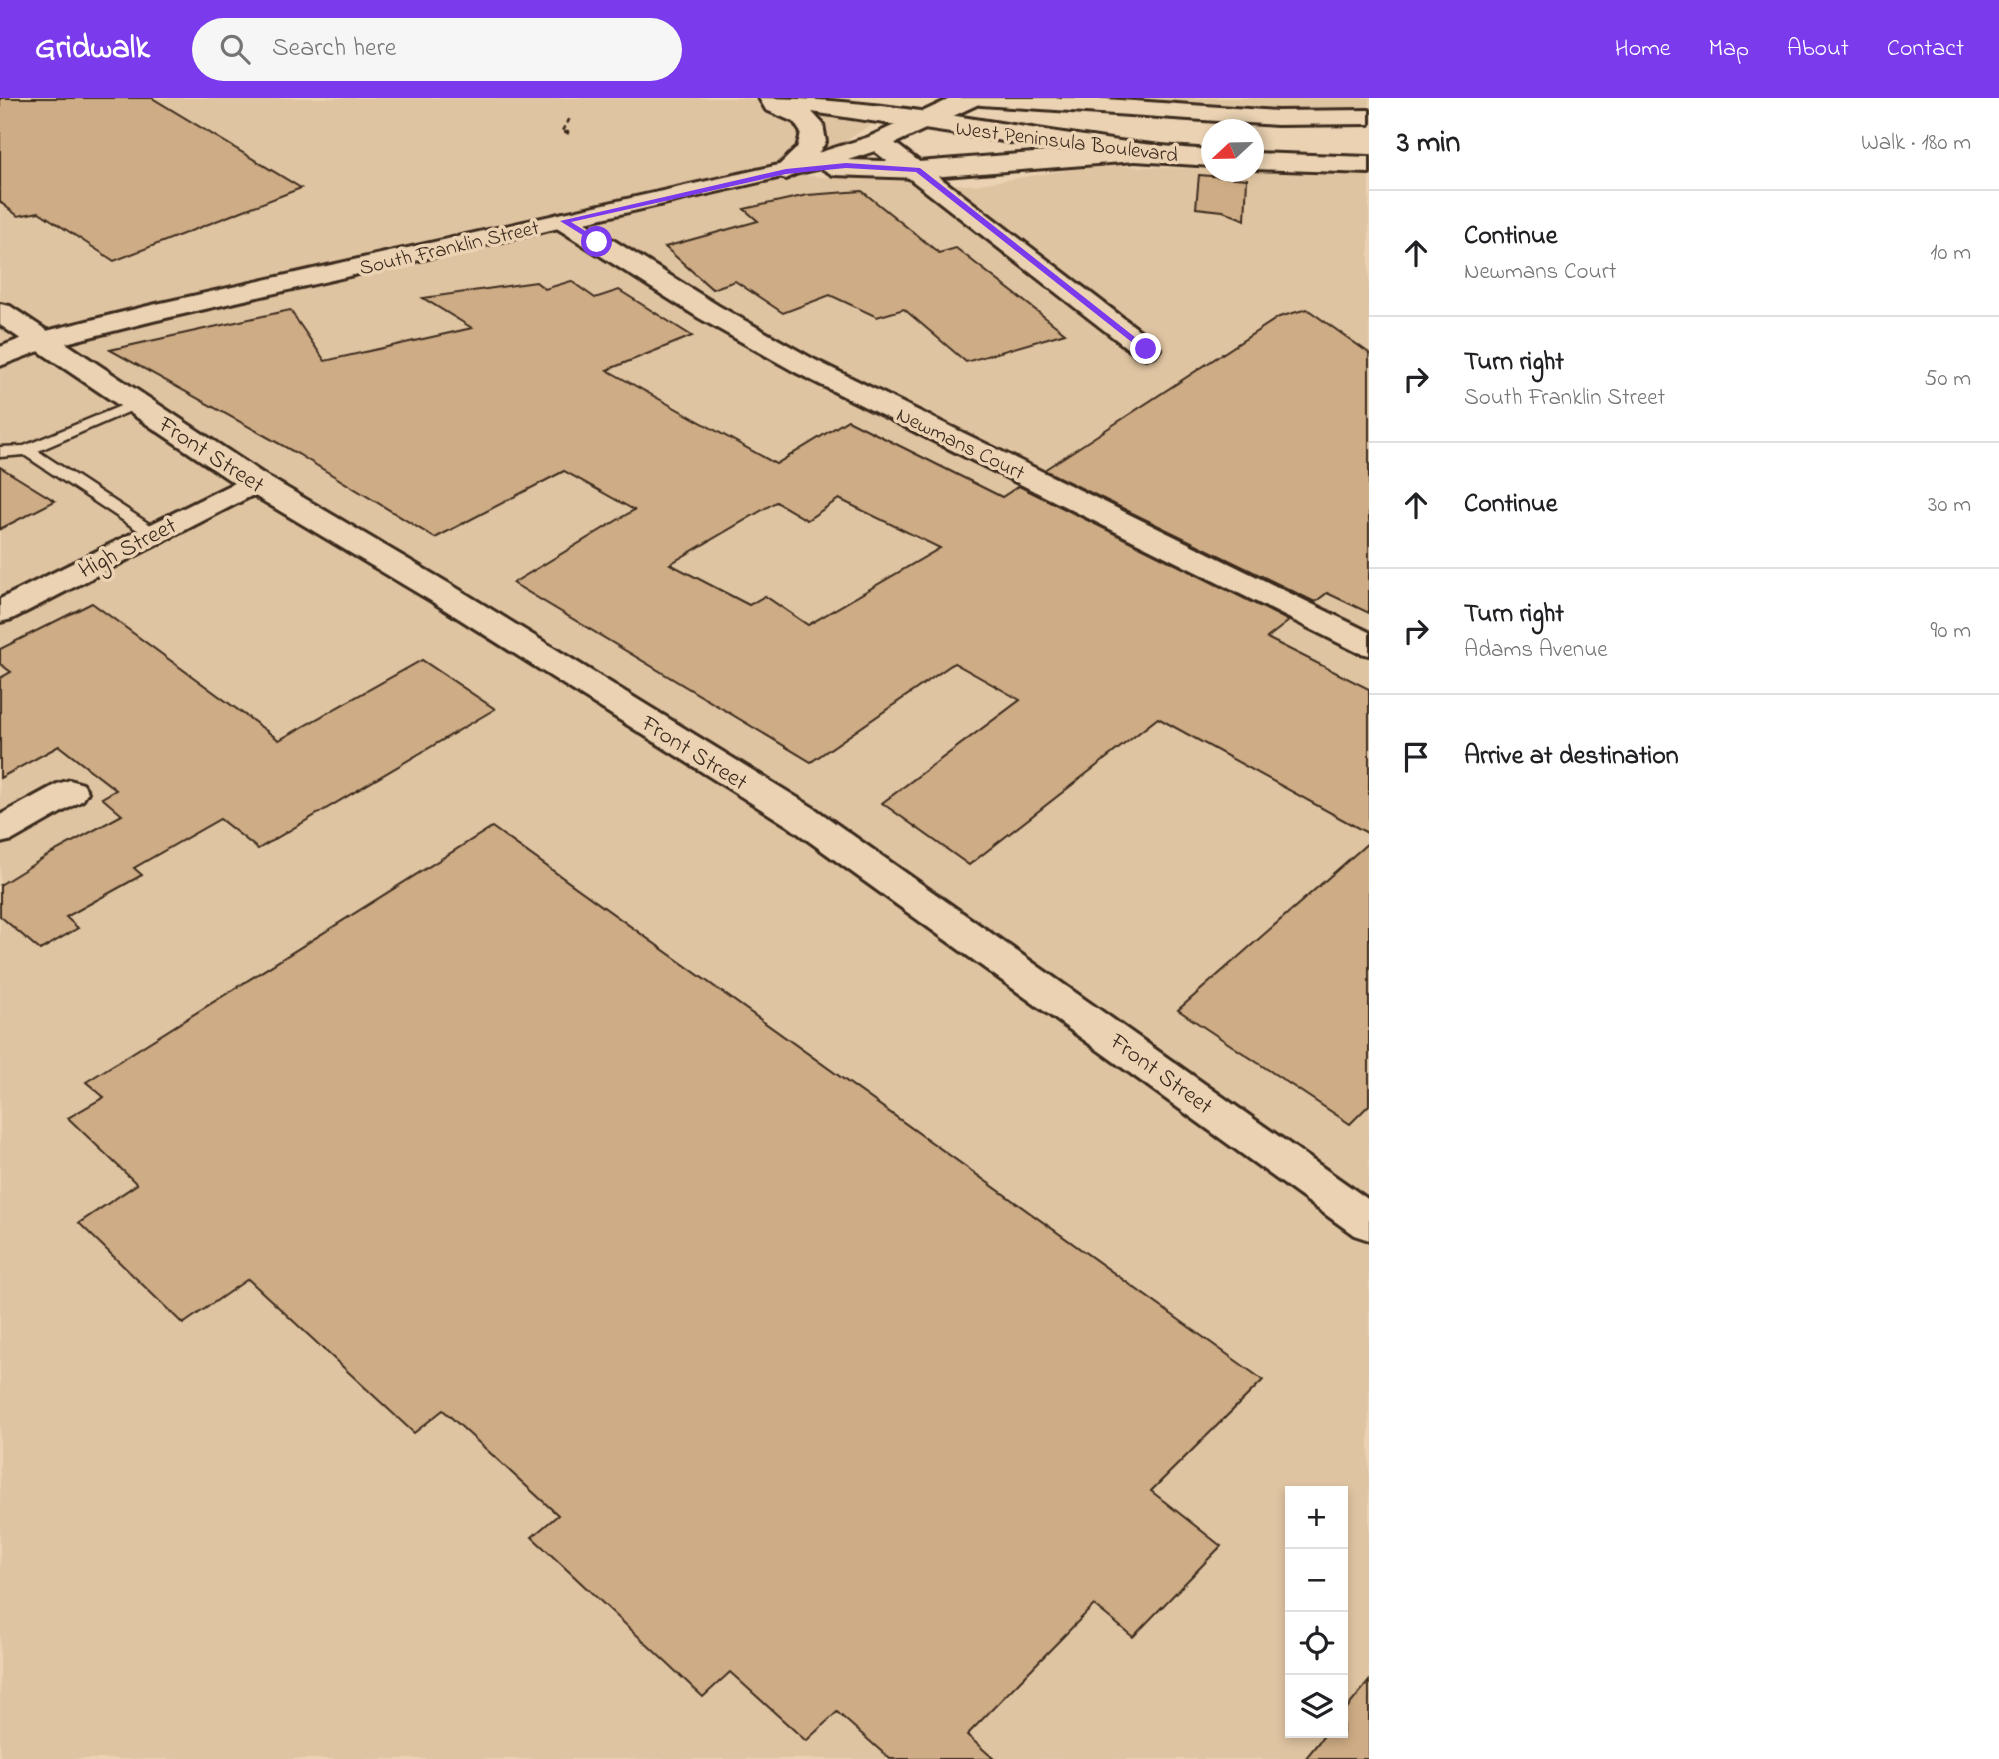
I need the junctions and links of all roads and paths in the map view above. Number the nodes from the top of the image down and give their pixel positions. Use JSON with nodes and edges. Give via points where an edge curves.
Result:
{"nodes":[{"id":1,"x":749,"y":98,"type":"edge"},
{"id":2,"x":771,"y":98,"type":"edge"},
{"id":3,"x":972,"y":98,"type":"edge"},
{"id":4,"x":981,"y":98,"type":"edge"},
{"id":5,"x":1369,"y":117,"type":"edge"},
{"id":6,"x":569,"y":119,"type":"dead end"},
{"id":7,"x":923,"y":122,"type":"junction"},
{"id":8,"x":572,"y":133,"type":"dead end"},
{"id":9,"x":878,"y":142,"type":"junction"},
{"id":10,"x":1135,"y":153,"type":"junction"},
{"id":11,"x":1201,"y":157,"type":"edge"},
{"id":12,"x":1264,"y":161,"type":"edge"},
{"id":13,"x":1369,"y":166,"type":"edge"},
{"id":14,"x":918,"y":170,"type":"junction"},
{"id":15,"x":786,"y":172,"type":"junction"},
{"id":16,"x":564,"y":221,"type":"junction"},
{"id":17,"x":0,"y":312,"type":"edge"},
{"id":18,"x":40,"y":341,"type":"junction"},
{"id":19,"x":1146,"y":349,"type":"dead end"},
{"id":20,"x":0,"y":357,"type":"edge"},
{"id":21,"x":135,"y":404,"type":"junction"},
{"id":22,"x":27,"y":450,"type":"junction"},
{"id":23,"x":0,"y":452,"type":"edge"},
{"id":24,"x":254,"y":482,"type":"junction"},
{"id":25,"x":154,"y":534,"type":"junction"},
{"id":26,"x":0,"y":612,"type":"edge"},
{"id":27,"x":1369,"y":645,"type":"edge"},
{"id":28,"x":70,"y":792,"type":"dead end"},
{"id":29,"x":0,"y":831,"type":"edge"},
{"id":30,"x":1369,"y":1223,"type":"edge"}],
"edges":[{"from":1,"to":15,"type":"main road","via":[[801,115],[816,132],[808,153]]},
{"from":2,"to":7,"type":"main road","name":"West Peninsula Boulevard"},
{"from":3,"to":7,"type":"main road","name":"South Franklin Street"},
{"from":4,"to":5,"type":"main road","name":"West Peninsula Boulevard","via":[[1277,118]]},
{"from":6,"to":8,"type":"path","via":[[562,132]]},
{"from":7,"to":9,"type":"main road","name":"South Franklin Street"},
{"from":7,"to":10,"type":"main road","name":"West Peninsula Boulevard"},
{"from":9,"to":14,"type":"main road"},
{"from":9,"to":15,"type":"main road","name":"South Franklin Street"},
{"from":10,"to":11,"type":"main road","name":"West Peninsula Boulevard"},
{"from":10,"to":14,"type":"main road"},
{"from":12,"to":13,"type":"main road"},
{"from":14,"to":15,"type":"main road","via":[[846,165]]},
{"from":14,"to":19,"type":"main road"},
{"from":15,"to":16,"type":"main road","name":"South Franklin Street"},
{"from":16,"to":18,"type":"main road","name":"South Franklin Street"},
{"from":16,"to":27,"type":"main road","name":"Newmans Court","via":[[805,366]]},
{"from":17,"to":18,"type":"main road","name":"Front Street"},
{"from":18,"to":20,"type":"main road","name":"South Franklin Street"},
{"from":18,"to":21,"type":"main road","name":"Front Street"},
{"from":21,"to":22,"type":"lane"},
{"from":21,"to":24,"type":"main road","name":"Front Street"},
{"from":22,"to":23,"type":"lane"},
{"from":22,"to":25,"type":"lane"},
{"from":24,"to":25,"type":"main road","name":"High Street"},
{"from":24,"to":30,"type":"main road","name":"Front Street","via":[[801,817]]},
{"from":25,"to":26,"type":"main road","name":"High Street"},
{"from":28,"to":29,"type":"main road"}]}
